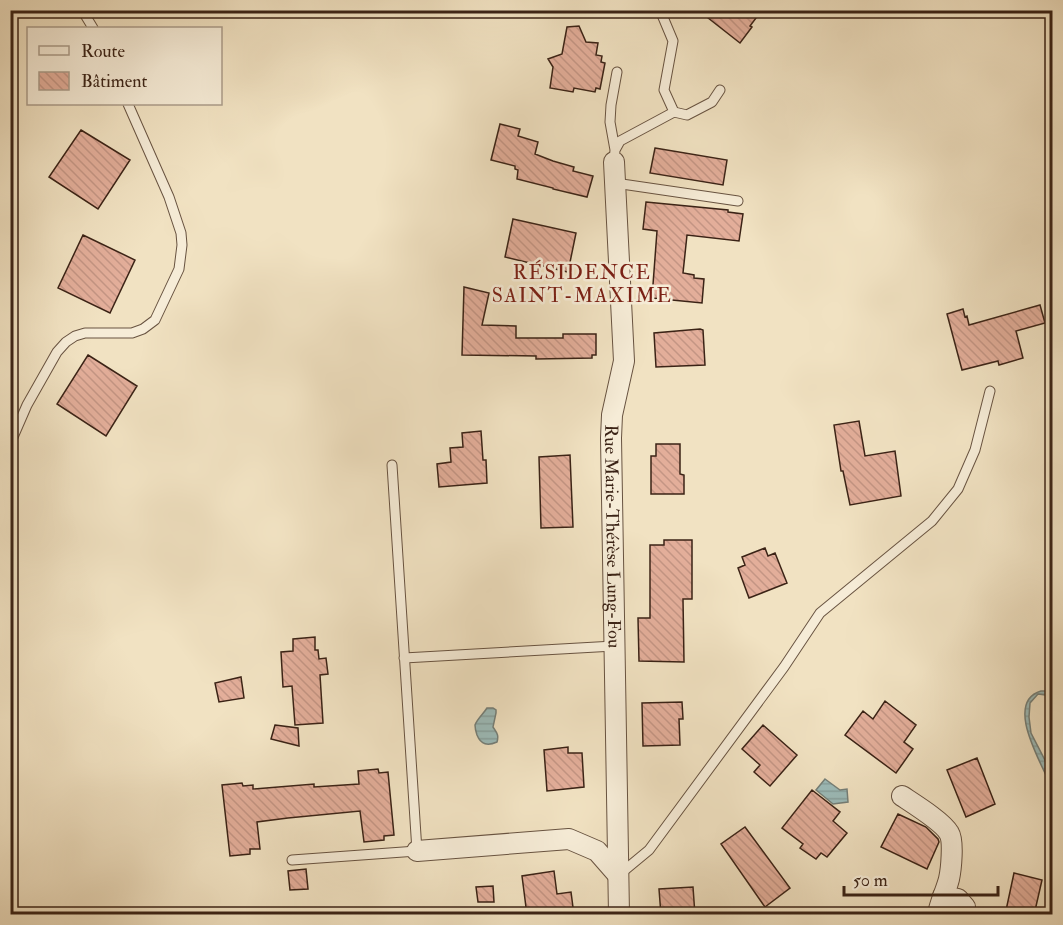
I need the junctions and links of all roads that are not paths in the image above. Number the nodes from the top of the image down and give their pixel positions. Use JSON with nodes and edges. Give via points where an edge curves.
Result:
{"nodes":[{"id":1,"x":82,"y":10,"type":"edge"},
{"id":2,"x":660,"y":10,"type":"edge"},
{"id":3,"x":92,"y":27,"type":"edge"},
{"id":4,"x":617,"y":72,"type":"dead end"},
{"id":5,"x":720,"y":90,"type":"dead end"},
{"id":6,"x":128,"y":105,"type":"edge"},
{"id":7,"x":674,"y":112,"type":"junction"},
{"id":8,"x":614,"y":156,"type":"junction"},
{"id":9,"x":615,"y":183,"type":"junction"},
{"id":10,"x":738,"y":201,"type":"dead end"},
{"id":11,"x":990,"y":391,"type":"dead end"},
{"id":12,"x":10,"y":444,"type":"edge"},
{"id":13,"x":392,"y":465,"type":"dead end"},
{"id":14,"x":614,"y":646,"type":"junction"},
{"id":15,"x":404,"y":658,"type":"junction"},
{"id":16,"x":902,"y":796,"type":"dead end"},
{"id":17,"x":417,"y":851,"type":"junction"},
{"id":18,"x":292,"y":860,"type":"dead end"},
{"id":19,"x":618,"y":875,"type":"junction"},
{"id":20,"x":940,"y":905,"type":"edge"},
{"id":21,"x":619,"y":915,"type":"edge"},
{"id":22,"x":964,"y":915,"type":"edge"}],
"edges":[{"from":1,"to":3,"type":"lane"},
{"from":2,"to":7,"type":"lane","via":[[674,40],[664,90]]},
{"from":4,"to":8,"type":"lane","via":[[610,122]]},
{"from":5,"to":7,"type":"lane","via":[[712,102],[687,115]]},
{"from":6,"to":12,"type":"lane","via":[[181,233],[179,269],[155,320],[143,329],[132,333],[85,333],[66,342],[27,405]]},
{"from":7,"to":8,"type":"lane","via":[[620,141]]},
{"from":8,"to":9,"type":"street","name":"Rue Marie-Thérèse Lung-Fou"},
{"from":9,"to":10,"type":"lane"},
{"from":9,"to":14,"type":"street","name":"Rue Marie-Thérèse Lung-Fou","via":[[624,361],[611,438]]},
{"from":11,"to":19,"type":"lane","via":[[975,450],[958,489],[932,521],[820,613],[649,850]]},
{"from":13,"to":15,"type":"lane"},
{"from":14,"to":15,"type":"lane"},
{"from":14,"to":19,"type":"street","name":"Rue Marie-Thérèse Lung-Fou"},
{"from":15,"to":17,"type":"lane"},
{"from":16,"to":20,"type":"street","via":[[950,834],[949,878]]},
{"from":17,"to":18,"type":"lane"},
{"from":17,"to":19,"type":"street","via":[[569,839],[597,851]]},
{"from":19,"to":21,"type":"street","name":"Rue Marie-Thérèse Lung-Fou"},
{"from":20,"to":22,"type":"street","via":[[957,899],[965,908]]}]}
